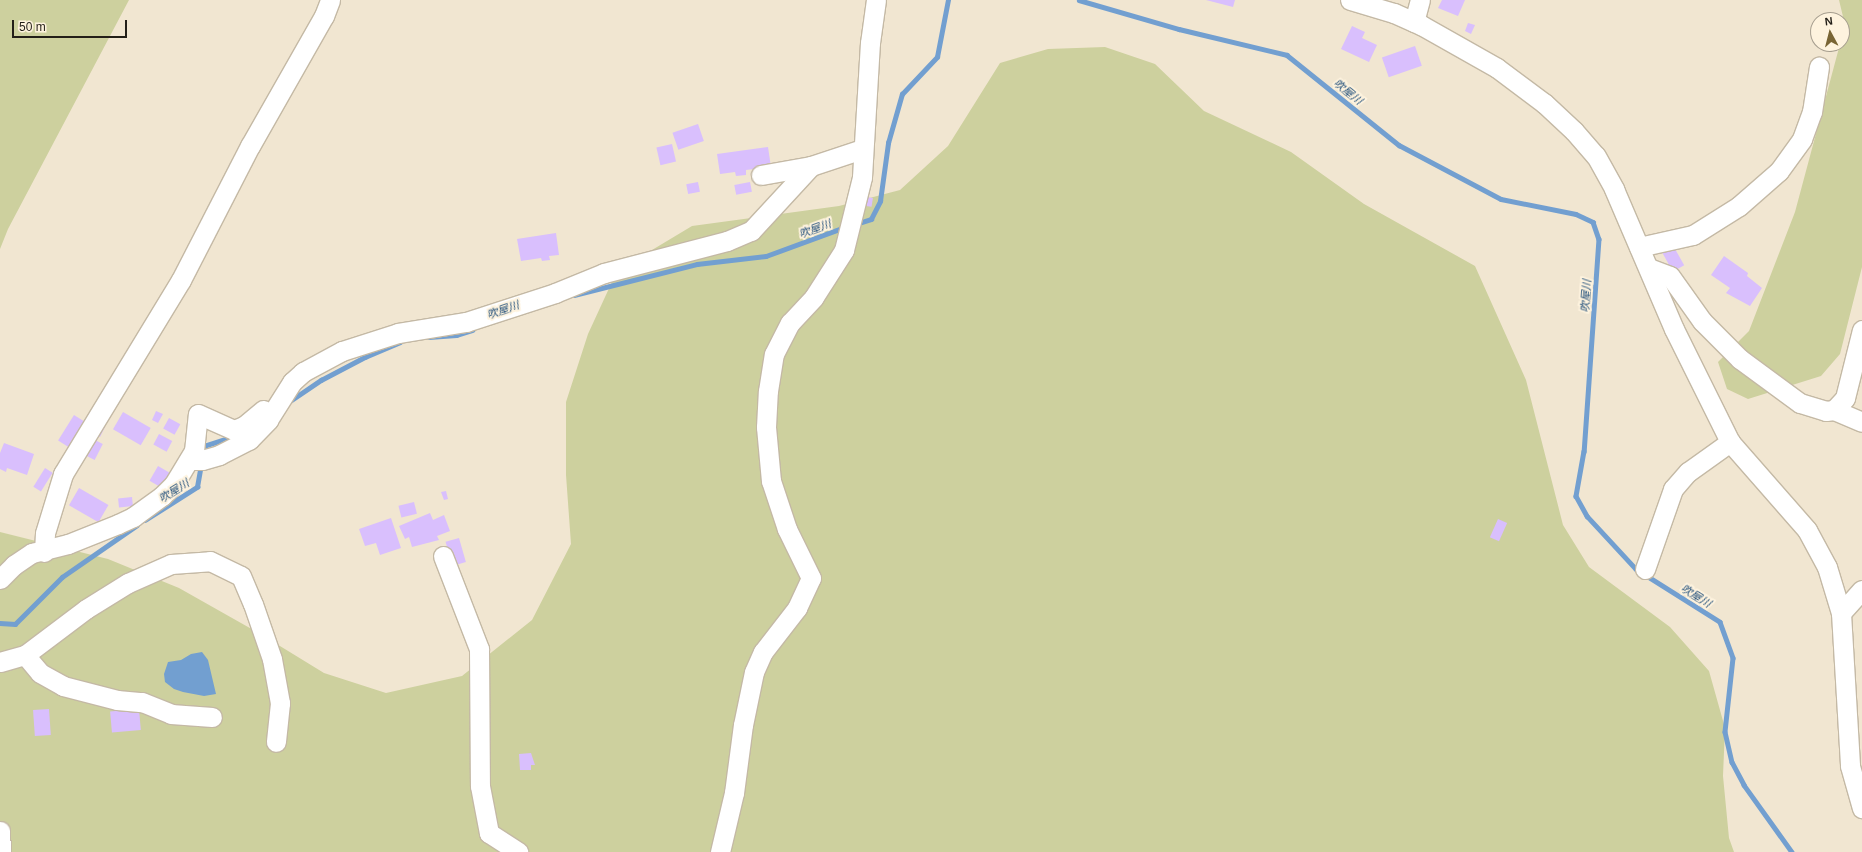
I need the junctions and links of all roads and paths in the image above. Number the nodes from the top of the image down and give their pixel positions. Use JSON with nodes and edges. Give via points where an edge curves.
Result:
{"nodes":[{"id":1,"x":330,"y":0,"type":"edge"},
{"id":2,"x":876,"y":0,"type":"edge"},
{"id":3,"x":1350,"y":0,"type":"edge"},
{"id":4,"x":1420,"y":0,"type":"edge"},
{"id":5,"x":1414,"y":22,"type":"junction"},
{"id":6,"x":1819,"y":67,"type":"dead end"},
{"id":7,"x":862,"y":149,"type":"junction"},
{"id":8,"x":811,"y":166,"type":"junction"},
{"id":9,"x":761,"y":175,"type":"dead end"},
{"id":10,"x":1639,"y":247,"type":"junction"},
{"id":11,"x":1649,"y":268,"type":"junction"},
{"id":12,"x":1862,"y":330,"type":"edge"},
{"id":13,"x":263,"y":410,"type":"dead end"},
{"id":14,"x":1834,"y":410,"type":"junction"},
{"id":15,"x":1862,"y":422,"type":"edge"},
{"id":16,"x":1730,"y":442,"type":"junction"},
{"id":17,"x":190,"y":460,"type":"junction"},
{"id":18,"x":44,"y":552,"type":"junction"},
{"id":19,"x":443,"y":556,"type":"dead end"},
{"id":20,"x":1645,"y":569,"type":"dead end"},
{"id":21,"x":0,"y":579,"type":"edge"},
{"id":22,"x":1862,"y":590,"type":"edge"},
{"id":23,"x":1841,"y":613,"type":"junction"},
{"id":24,"x":25,"y":655,"type":"junction"},
{"id":25,"x":0,"y":662,"type":"edge"},
{"id":26,"x":212,"y":717,"type":"dead end"},
{"id":27,"x":276,"y":742,"type":"dead end"},
{"id":28,"x":1856,"y":763,"type":"edge"},
{"id":29,"x":1862,"y":808,"type":"edge"},
{"id":30,"x":0,"y":831,"type":"edge"},
{"id":31,"x":1,"y":852,"type":"edge"},
{"id":32,"x":518,"y":852,"type":"edge"},
{"id":33,"x":720,"y":852,"type":"edge"}],
"edges":[{"from":1,"to":18,"type":"street","via":[[324,16],[250,146],[180,280],[63,474],[45,533]]},
{"from":2,"to":7,"type":"street"},
{"from":3,"to":5,"type":"street"},
{"from":4,"to":5,"type":"street"},
{"from":5,"to":10,"type":"street","via":[[1497,68],[1544,103],[1574,131],[1596,156]]},
{"from":6,"to":10,"type":"street","via":[[1812,112],[1802,139],[1779,171],[1739,206],[1693,235]]},
{"from":7,"to":8,"type":"street"},
{"from":7,"to":33,"type":"street","via":[[862,177],[844,250],[814,297],[790,323],[774,354],[766,427],[771,481],[787,529],[811,578],[797,608],[763,652],[754,672],[743,725],[734,793]]},
{"from":8,"to":9,"type":"street"},
{"from":8,"to":17,"type":"street","via":[[751,231],[727,241],[604,273],[555,293],[466,322],[398,332],[342,352],[303,372],[292,382],[268,420],[249,440],[219,455],[202,460]]},
{"from":10,"to":11,"type":"street"},
{"from":11,"to":14,"type":"street","via":[[1670,276],[1702,321],[1740,359],[1765,379],[1800,403],[1826,411]]},
{"from":11,"to":16,"type":"street","via":[[1674,329]]},
{"from":12,"to":14,"type":"street","via":[[1846,398]]},
{"from":13,"to":17,"type":"street","via":[[244,426],[234,430],[198,414],[194,451]]},
{"from":14,"to":15,"type":"street"},
{"from":16,"to":20,"type":"street","via":[[1688,472],[1673,490]]},
{"from":16,"to":23,"type":"street","via":[[1807,530],[1827,567]]},
{"from":17,"to":18,"type":"street","via":[[166,492],[133,517]]},
{"from":18,"to":21,"type":"street","via":[[32,554],[14,565]]},
{"from":19,"to":32,"type":"street","via":[[479,649],[480,786],[489,833]]},
{"from":22,"to":23,"type":"street"},
{"from":23,"to":28,"type":"street"},
{"from":24,"to":25,"type":"street"},
{"from":24,"to":26,"type":"street","via":[[40,673],[63,686],[117,700],[142,702],[171,714]]},
{"from":24,"to":27,"type":"street","via":[[86,609],[128,583],[171,564],[210,561],[241,576],[253,604],[272,659],[280,703]]},
{"from":28,"to":29,"type":"street"},
{"from":30,"to":31,"type":"street"}]}
